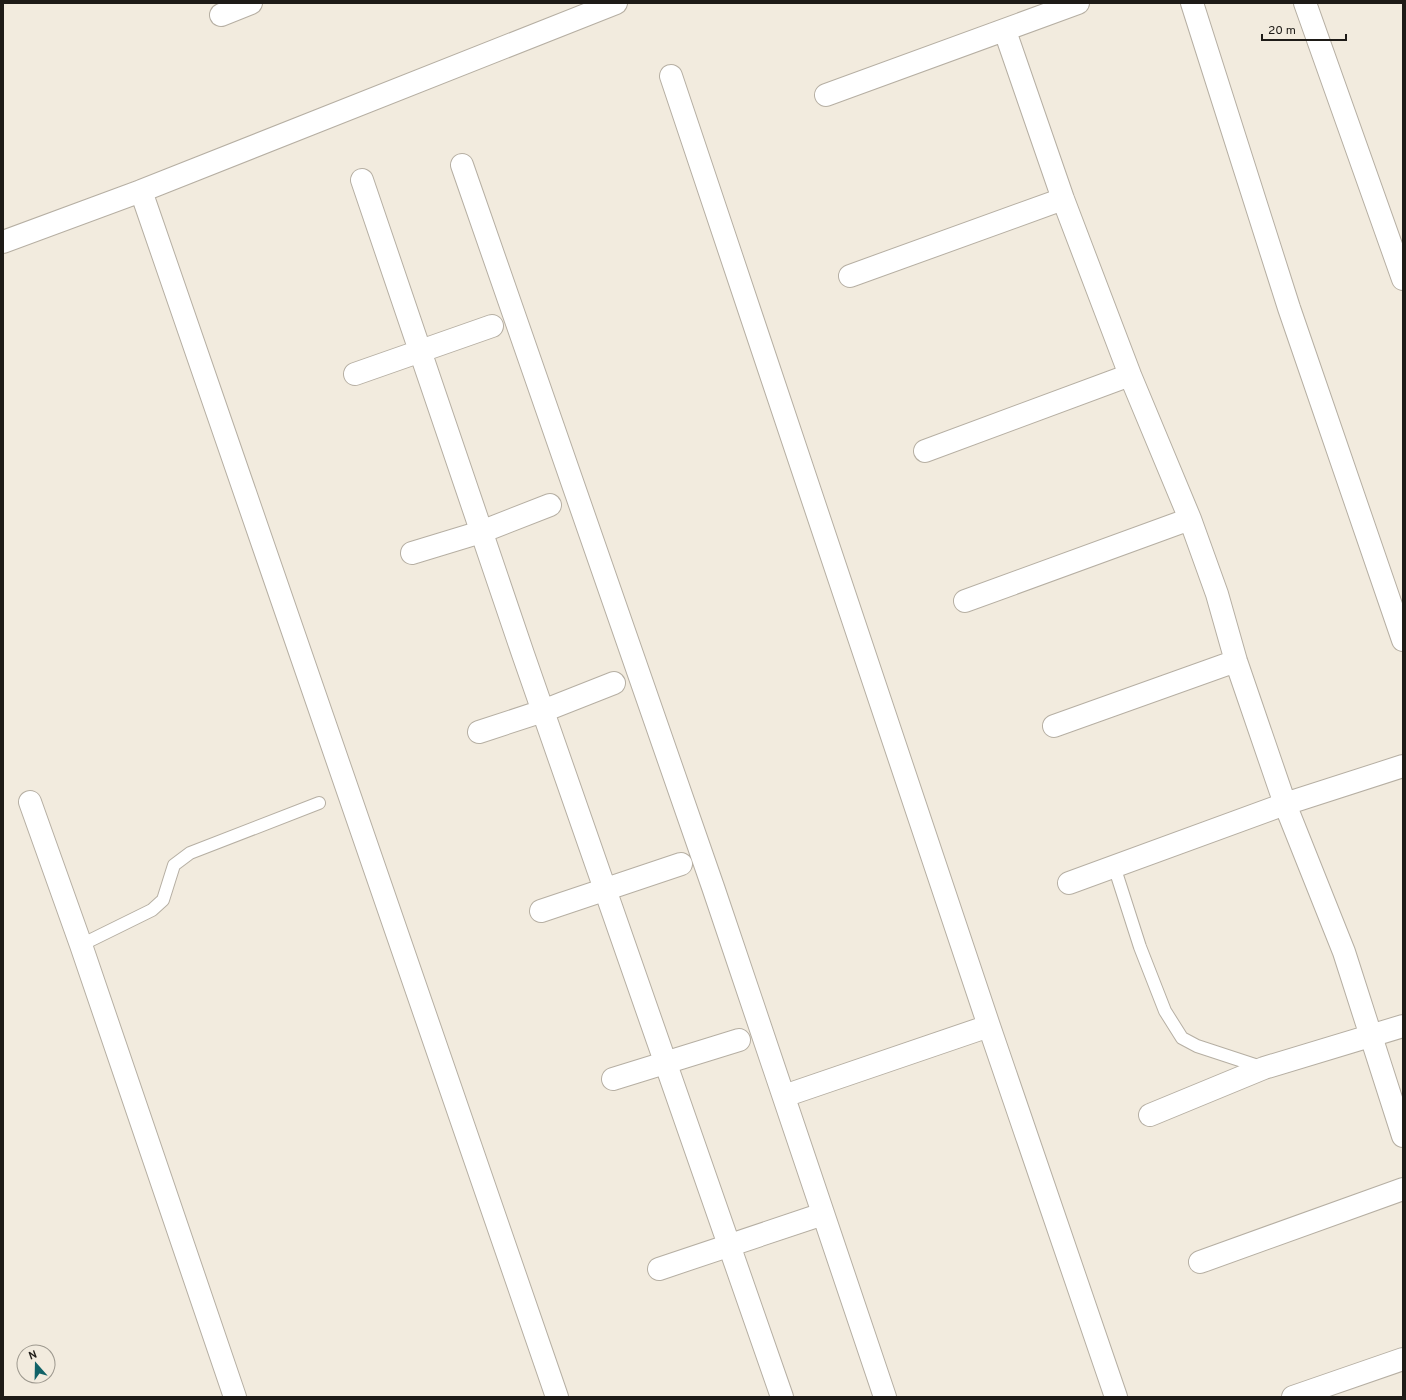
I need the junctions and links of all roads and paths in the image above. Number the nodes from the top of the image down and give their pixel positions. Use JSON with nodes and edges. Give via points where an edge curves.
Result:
{"nodes":[{"id":1,"x":251,"y":3,"type":"edge"},
{"id":2,"x":616,"y":3,"type":"edge"},
{"id":3,"x":1078,"y":3,"type":"edge"},
{"id":4,"x":1192,"y":3,"type":"edge"},
{"id":5,"x":1305,"y":3,"type":"edge"},
{"id":6,"x":221,"y":15,"type":"dead end"},
{"id":7,"x":1005,"y":31,"type":"junction"},
{"id":8,"x":671,"y":76,"type":"dead end"},
{"id":9,"x":826,"y":95,"type":"dead end"},
{"id":10,"x":462,"y":165,"type":"dead end"},
{"id":11,"x":362,"y":180,"type":"dead end"},
{"id":12,"x":141,"y":191,"type":"junction"},
{"id":13,"x":1063,"y":199,"type":"junction"},
{"id":14,"x":3,"y":242,"type":"edge"},
{"id":15,"x":850,"y":276,"type":"dead end"},
{"id":16,"x":1403,"y":279,"type":"edge"},
{"id":17,"x":492,"y":326,"type":"dead end"},
{"id":18,"x":421,"y":351,"type":"junction"},
{"id":19,"x":355,"y":374,"type":"dead end"},
{"id":20,"x":1130,"y":375,"type":"junction"},
{"id":21,"x":925,"y":451,"type":"dead end"},
{"id":22,"x":550,"y":505,"type":"dead end"},
{"id":23,"x":1190,"y":519,"type":"junction"},
{"id":24,"x":481,"y":532,"type":"junction"},
{"id":25,"x":412,"y":553,"type":"dead end"},
{"id":26,"x":965,"y":601,"type":"dead end"},
{"id":27,"x":1403,"y":640,"type":"edge"},
{"id":28,"x":1236,"y":661,"type":"junction"},
{"id":29,"x":614,"y":683,"type":"dead end"},
{"id":30,"x":543,"y":711,"type":"junction"},
{"id":31,"x":1054,"y":726,"type":"dead end"},
{"id":32,"x":479,"y":732,"type":"dead end"},
{"id":33,"x":1403,"y":766,"type":"edge"},
{"id":34,"x":30,"y":802,"type":"dead end"},
{"id":35,"x":319,"y":803,"type":"dead end"},
{"id":36,"x":1285,"y":804,"type":"junction"},
{"id":37,"x":681,"y":864,"type":"dead end"},
{"id":38,"x":1114,"y":866,"type":"junction"},
{"id":39,"x":1069,"y":883,"type":"dead end"},
{"id":40,"x":605,"y":889,"type":"junction"},
{"id":41,"x":541,"y":911,"type":"dead end"},
{"id":42,"x":80,"y":944,"type":"junction"},
{"id":43,"x":989,"y":1026,"type":"junction"},
{"id":44,"x":1403,"y":1026,"type":"edge"},
{"id":45,"x":1371,"y":1037,"type":"junction"},
{"id":46,"x":739,"y":1040,"type":"dead end"},
{"id":47,"x":666,"y":1063,"type":"junction"},
{"id":48,"x":1264,"y":1068,"type":"junction"},
{"id":49,"x":613,"y":1079,"type":"dead end"},
{"id":50,"x":784,"y":1096,"type":"junction"},
{"id":51,"x":1150,"y":1115,"type":"dead end"},
{"id":52,"x":1403,"y":1136,"type":"edge"},
{"id":53,"x":1403,"y":1189,"type":"edge"},
{"id":54,"x":814,"y":1217,"type":"dead end"},
{"id":55,"x":729,"y":1245,"type":"junction"},
{"id":56,"x":1200,"y":1262,"type":"dead end"},
{"id":57,"x":659,"y":1268,"type":"dead end"},
{"id":58,"x":1403,"y":1359,"type":"edge"},
{"id":59,"x":235,"y":1397,"type":"edge"},
{"id":60,"x":557,"y":1397,"type":"edge"},
{"id":61,"x":782,"y":1397,"type":"edge"},
{"id":62,"x":885,"y":1397,"type":"edge"},
{"id":63,"x":1116,"y":1397,"type":"edge"},
{"id":64,"x":1293,"y":1397,"type":"edge"}],
"edges":[{"from":1,"to":6,"type":"street"},
{"from":2,"to":12,"type":"street"},
{"from":3,"to":7,"type":"street"},
{"from":4,"to":27,"type":"street","via":[[1289,308]]},
{"from":5,"to":16,"type":"street"},
{"from":7,"to":9,"type":"street"},
{"from":7,"to":13,"type":"street"},
{"from":8,"to":43,"type":"street"},
{"from":10,"to":50,"type":"street"},
{"from":11,"to":18,"type":"street"},
{"from":12,"to":14,"type":"street"},
{"from":12,"to":60,"type":"street"},
{"from":13,"to":15,"type":"street"},
{"from":13,"to":20,"type":"street"},
{"from":17,"to":18,"type":"street"},
{"from":18,"to":19,"type":"street"},
{"from":18,"to":24,"type":"street"},
{"from":20,"to":21,"type":"street"},
{"from":20,"to":23,"type":"street"},
{"from":22,"to":24,"type":"street"},
{"from":23,"to":26,"type":"street"},
{"from":23,"to":28,"type":"street","via":[[1217,594]]},
{"from":24,"to":25,"type":"street"},
{"from":24,"to":30,"type":"street"},
{"from":28,"to":31,"type":"street"},
{"from":28,"to":36,"type":"street"},
{"from":29,"to":30,"type":"street"},
{"from":30,"to":32,"type":"street"},
{"from":30,"to":40,"type":"street"},
{"from":33,"to":36,"type":"street"},
{"from":34,"to":42,"type":"street"},
{"from":35,"to":42,"type":"lane","via":[[190,853],[174,865],[164,900],[152,910]]},
{"from":36,"to":38,"type":"street"},
{"from":36,"to":45,"type":"street","via":[[1344,952]]},
{"from":37,"to":40,"type":"street"},
{"from":38,"to":39,"type":"street"},
{"from":38,"to":48,"type":"lane","via":[[1140,947],[1166,1011],[1182,1038],[1197,1046]]},
{"from":40,"to":41,"type":"street"},
{"from":40,"to":47,"type":"street"},
{"from":42,"to":59,"type":"street"},
{"from":43,"to":50,"type":"street"},
{"from":43,"to":63,"type":"street"},
{"from":44,"to":45,"type":"street"},
{"from":45,"to":48,"type":"street"},
{"from":45,"to":52,"type":"street"},
{"from":46,"to":47,"type":"street"},
{"from":47,"to":49,"type":"street"},
{"from":47,"to":55,"type":"street"},
{"from":48,"to":51,"type":"street"},
{"from":50,"to":62,"type":"street"},
{"from":53,"to":56,"type":"street"},
{"from":54,"to":55,"type":"street"},
{"from":55,"to":57,"type":"street"},
{"from":55,"to":61,"type":"street"},
{"from":58,"to":64,"type":"street"}]}
